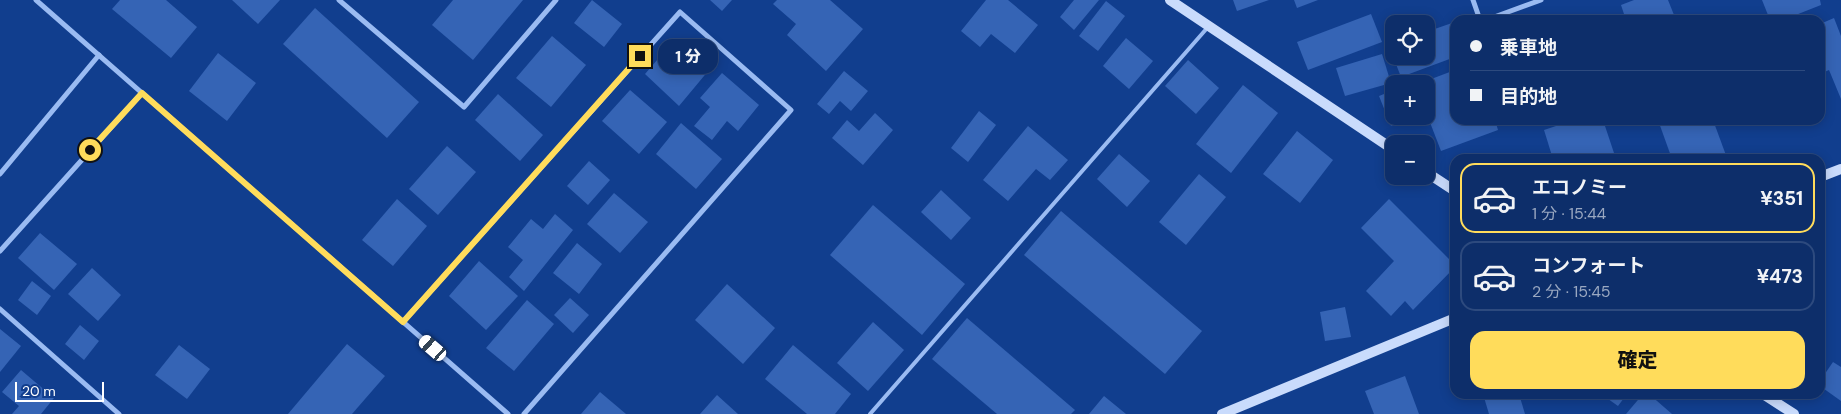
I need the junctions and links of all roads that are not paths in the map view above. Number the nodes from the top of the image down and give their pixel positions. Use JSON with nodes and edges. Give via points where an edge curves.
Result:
{"nodes":[{"id":1,"x":36,"y":0,"type":"edge"},
{"id":2,"x":339,"y":0,"type":"edge"},
{"id":3,"x":556,"y":0,"type":"edge"},
{"id":4,"x":1170,"y":0,"type":"edge"},
{"id":5,"x":1473,"y":0,"type":"edge"},
{"id":6,"x":1541,"y":0,"type":"edge"},
{"id":7,"x":1478,"y":15,"type":"edge"},
{"id":8,"x":1500,"y":15,"type":"edge"},
{"id":9,"x":1208,"y":27,"type":"junction"},
{"id":10,"x":99,"y":55,"type":"junction"},
{"id":11,"x":142,"y":93,"type":"junction"},
{"id":12,"x":1385,"y":144,"type":"edge"},
{"id":13,"x":1841,"y":169,"type":"edge"},
{"id":14,"x":0,"y":174,"type":"edge"},
{"id":15,"x":1825,"y":175,"type":"edge"},
{"id":16,"x":1435,"y":178,"type":"edge"},
{"id":17,"x":1450,"y":188,"type":"edge"},
{"id":18,"x":0,"y":251,"type":"edge"},
{"id":19,"x":0,"y":309,"type":"edge"},
{"id":20,"x":1450,"y":320,"type":"edge"},
{"id":21,"x":403,"y":322,"type":"junction"},
{"id":22,"x":1771,"y":399,"type":"edge"},
{"id":23,"x":119,"y":414,"type":"edge"},
{"id":24,"x":508,"y":414,"type":"edge"},
{"id":25,"x":524,"y":414,"type":"edge"},
{"id":26,"x":870,"y":414,"type":"edge"},
{"id":27,"x":1222,"y":414,"type":"edge"},
{"id":28,"x":1794,"y":414,"type":"edge"}],
"edges":[{"from":1,"to":10,"type":"street"},
{"from":2,"to":3,"type":"street","via":[[464,107]]},
{"from":4,"to":9,"type":"street"},
{"from":5,"to":7,"type":"street"},
{"from":6,"to":8,"type":"street"},
{"from":9,"to":12,"type":"street"},
{"from":9,"to":26,"type":"lane"},
{"from":10,"to":11,"type":"street"},
{"from":10,"to":14,"type":"street"},
{"from":11,"to":18,"type":"street"},
{"from":11,"to":21,"type":"street"},
{"from":13,"to":15,"type":"street"},
{"from":16,"to":17,"type":"street"},
{"from":19,"to":23,"type":"street"},
{"from":20,"to":27,"type":"street"},
{"from":21,"to":24,"type":"street"},
{"from":21,"to":25,"type":"street","via":[[680,12],[791,110]]},
{"from":22,"to":28,"type":"street"}]}
